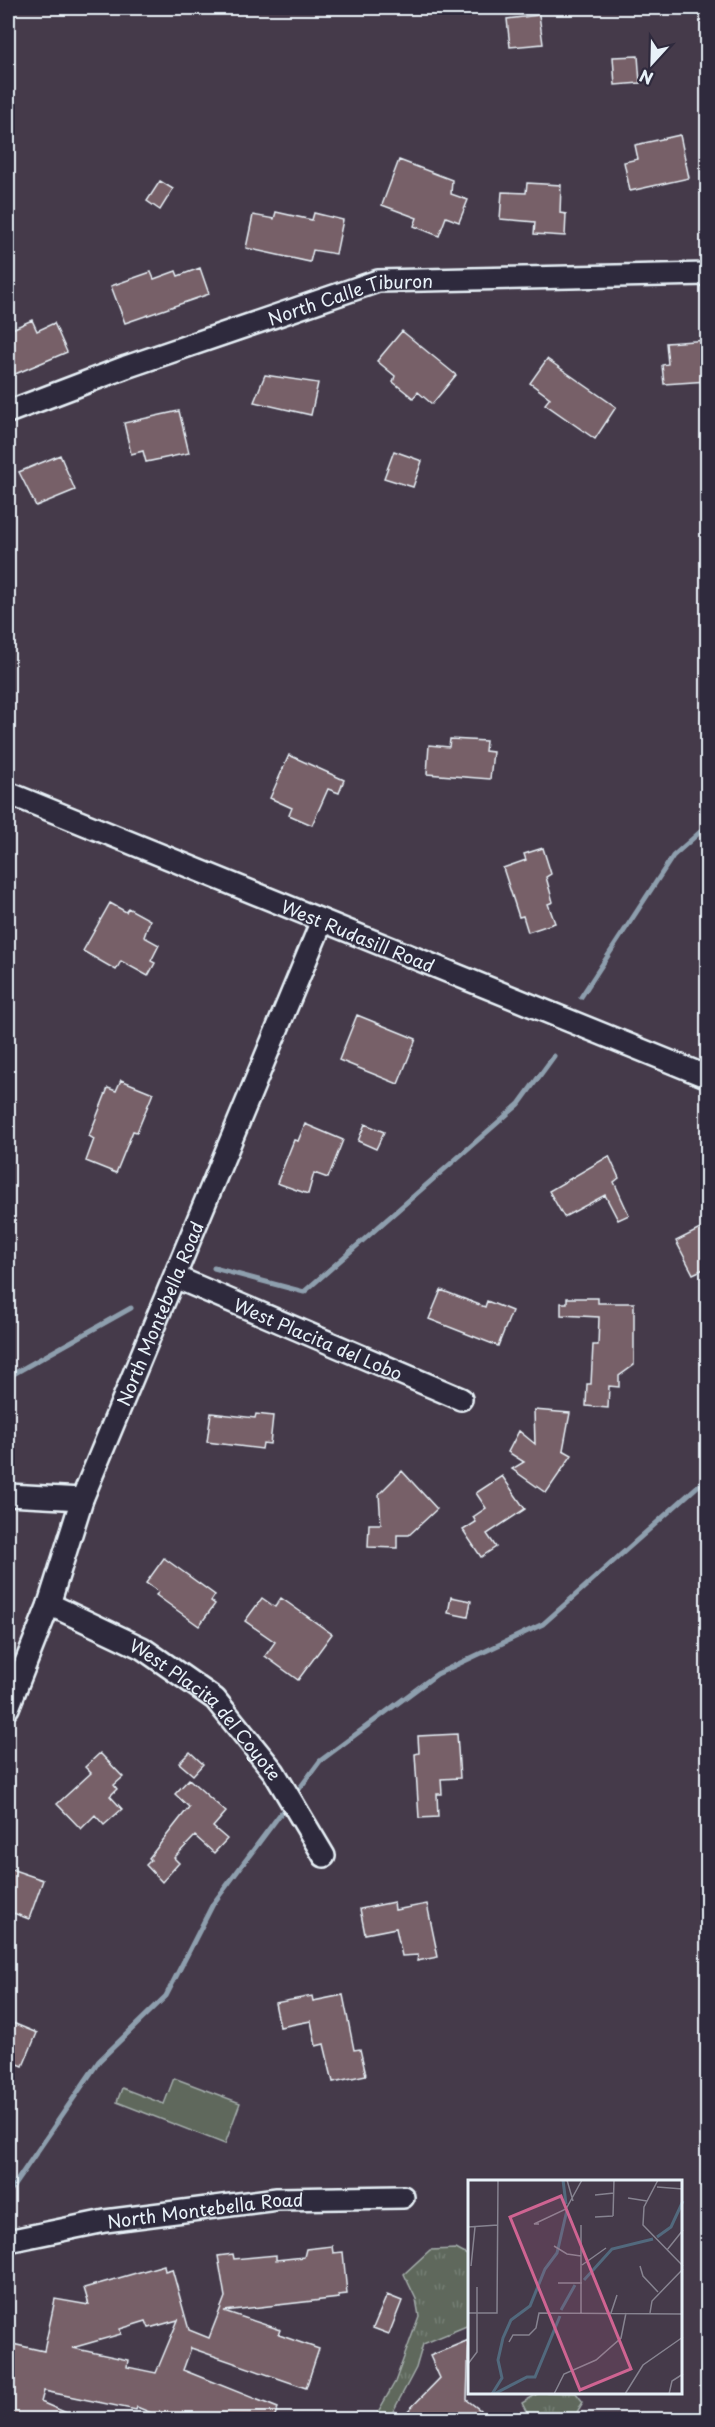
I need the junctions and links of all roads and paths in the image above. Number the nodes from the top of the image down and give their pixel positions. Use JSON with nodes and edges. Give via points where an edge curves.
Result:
{"nodes":[{"id":1,"x":708,"y":274,"type":"edge"},
{"id":2,"x":8,"y":412,"type":"edge"},
{"id":3,"x":8,"y":793,"type":"edge"},
{"id":4,"x":322,"y":921,"type":"junction"},
{"id":5,"x":708,"y":1077,"type":"edge"},
{"id":6,"x":175,"y":1277,"type":"junction"},
{"id":7,"x":461,"y":1399,"type":"dead end"},
{"id":8,"x":8,"y":1495,"type":"edge"},
{"id":9,"x":82,"y":1499,"type":"junction"},
{"id":10,"x":49,"y":1604,"type":"junction"},
{"id":11,"x":8,"y":1708,"type":"edge"},
{"id":12,"x":324,"y":1856,"type":"dead end"},
{"id":13,"x":403,"y":2197,"type":"dead end"},
{"id":14,"x":8,"y":2241,"type":"edge"}],
"edges":[{"from":1,"to":2,"type":"street","name":"North Calle Tiburon","via":[[378,281],[126,367]]},
{"from":3,"to":4,"type":"street","name":"West Rudasill Road"},
{"from":4,"to":5,"type":"street","name":"West Rudasill Road"},
{"from":4,"to":6,"type":"street","name":"North Montebella Road"},
{"from":6,"to":7,"type":"street","name":"West Placita del Lobo"},
{"from":6,"to":9,"type":"street","name":"North Montebella Road"},
{"from":8,"to":9,"type":"street"},
{"from":9,"to":10,"type":"street","name":"North Montebella Road"},
{"from":10,"to":11,"type":"street","name":"North Montebella Road"},
{"from":10,"to":12,"type":"street","name":"West Placita del Coyote","via":[[142,1648],[215,1700],[274,1772]]},
{"from":13,"to":14,"type":"street","name":"North Montebella Road","via":[[277,2199],[105,2221]]}]}
